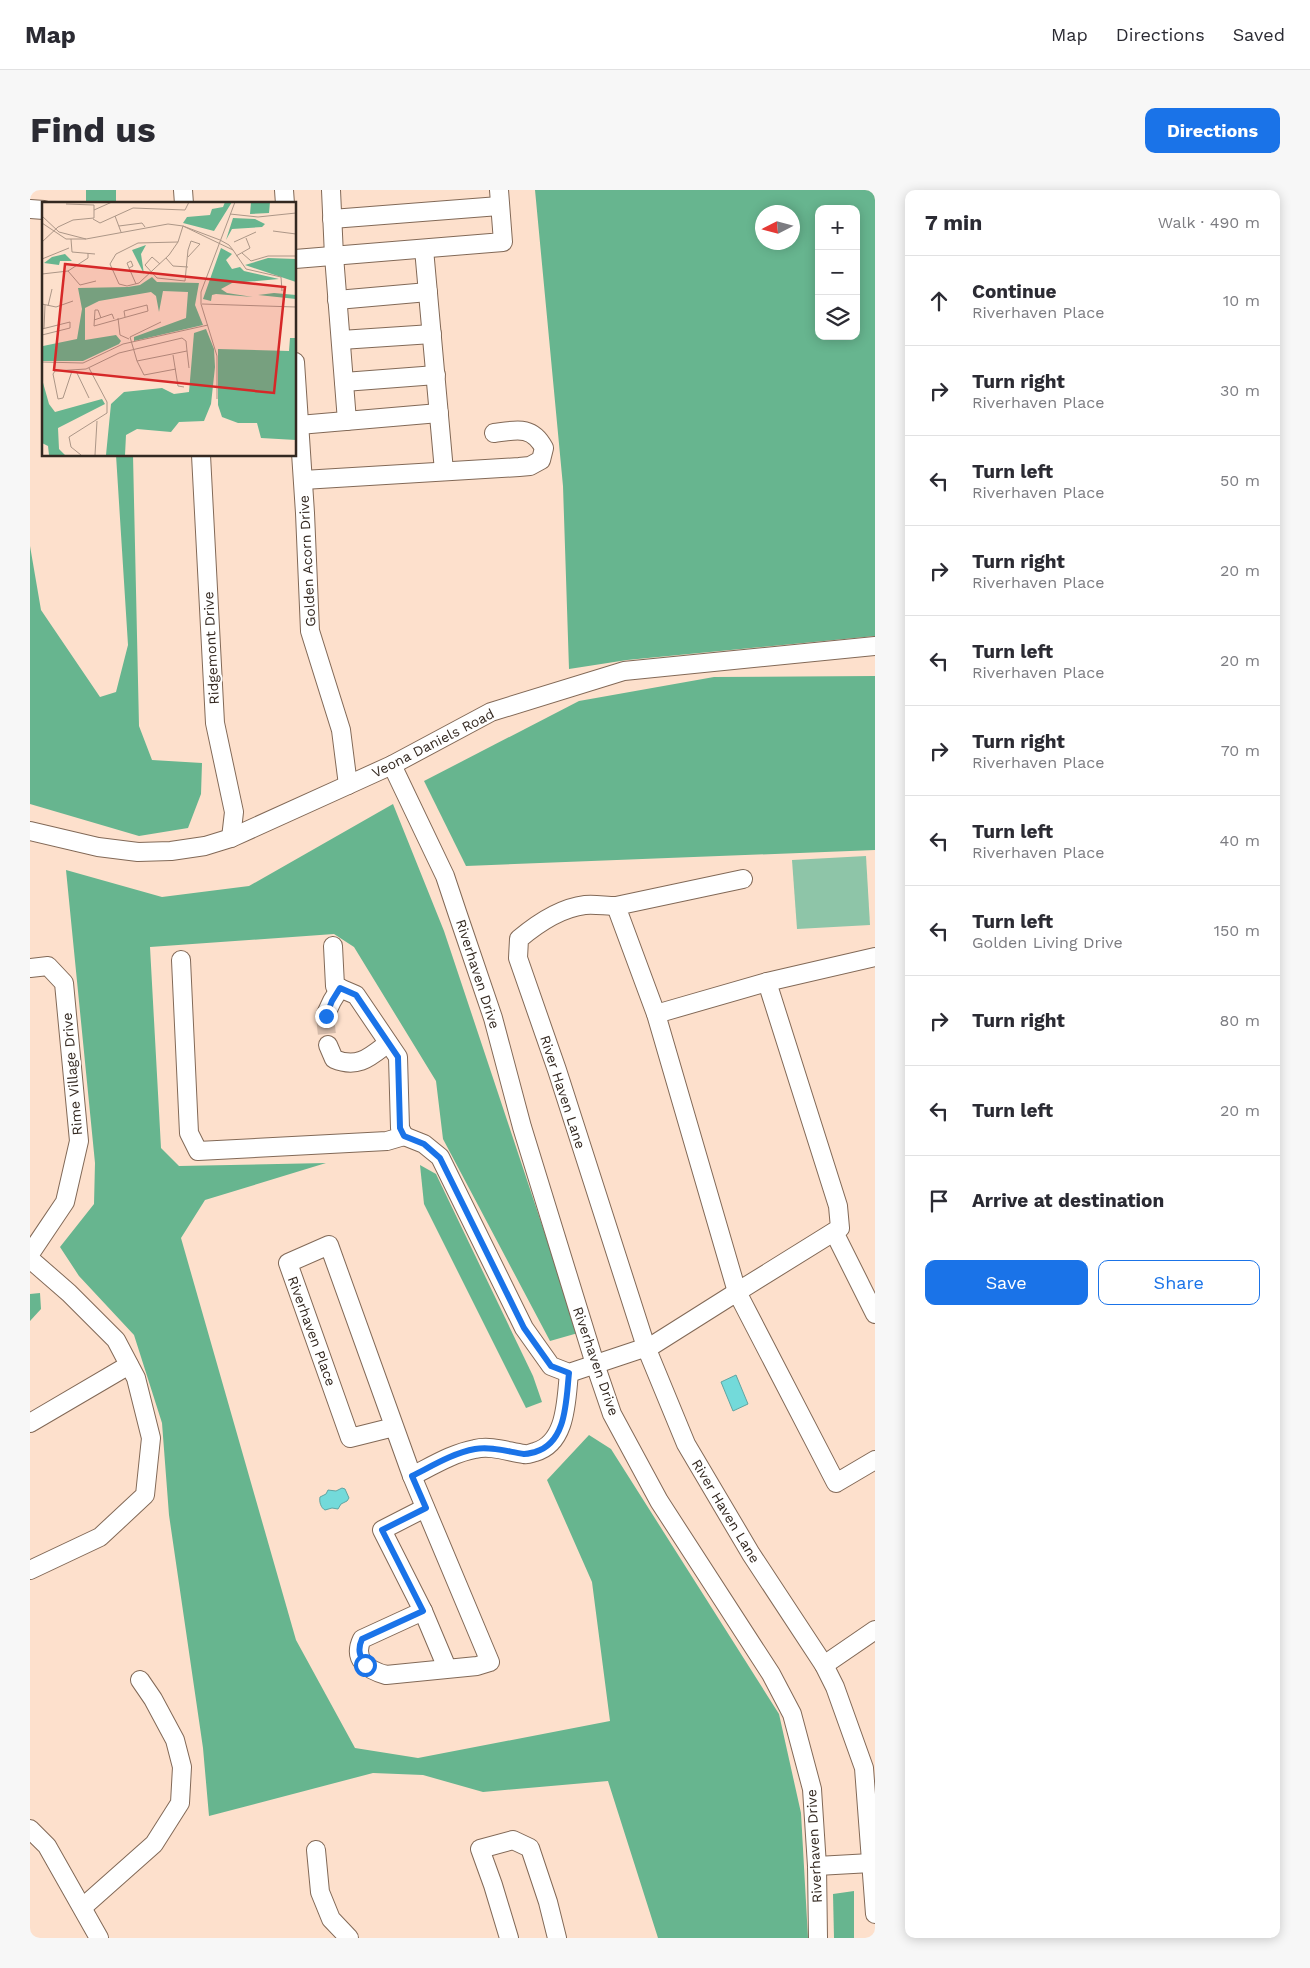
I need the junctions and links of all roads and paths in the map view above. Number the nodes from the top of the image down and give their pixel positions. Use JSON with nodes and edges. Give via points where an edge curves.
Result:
{"nodes":[{"id":1,"x":331,"y":190,"type":"edge"},
{"id":2,"x":499,"y":198,"type":"edge"},
{"id":3,"x":332,"y":219,"type":"junction"},
{"id":4,"x":424,"y":249,"type":"junction"},
{"id":5,"x":334,"y":256,"type":"junction"},
{"id":6,"x":296,"y":259,"type":"edge"},
{"id":7,"x":428,"y":292,"type":"junction"},
{"id":8,"x":338,"y":300,"type":"junction"},
{"id":9,"x":432,"y":334,"type":"junction"},
{"id":10,"x":340,"y":340,"type":"junction"},
{"id":11,"x":436,"y":375,"type":"junction"},
{"id":12,"x":296,"y":378,"type":"edge"},
{"id":13,"x":344,"y":382,"type":"junction"},
{"id":14,"x":439,"y":413,"type":"junction"},
{"id":15,"x":347,"y":421,"type":"junction"},
{"id":16,"x":299,"y":425,"type":"junction"},
{"id":17,"x":494,"y":433,"type":"dead end"},
{"id":18,"x":201,"y":456,"type":"edge"},
{"id":19,"x":444,"y":471,"type":"junction"},
{"id":20,"x":303,"y":480,"type":"junction"},
{"id":21,"x":875,"y":646,"type":"edge"},
{"id":22,"x":392,"y":765,"type":"junction"},
{"id":23,"x":348,"y":785,"type":"junction"},
{"id":24,"x":30,"y":831,"type":"edge"},
{"id":25,"x":230,"y":838,"type":"junction"},
{"id":26,"x":743,"y":879,"type":"dead end"},
{"id":27,"x":616,"y":906,"type":"junction"},
{"id":28,"x":333,"y":946,"type":"dead end"},
{"id":29,"x":875,"y":958,"type":"edge"},
{"id":30,"x":181,"y":960,"type":"dead end"},
{"id":31,"x":30,"y":968,"type":"edge"},
{"id":32,"x":767,"y":982,"type":"junction"},
{"id":33,"x":340,"y":988,"type":"junction"},
{"id":34,"x":656,"y":1014,"type":"junction"},
{"id":35,"x":326,"y":1016,"type":"tunnel mouth"},
{"id":36,"x":388,"y":1043,"type":"junction"},
{"id":37,"x":328,"y":1045,"type":"tunnel mouth"},
{"id":38,"x":404,"y":1136,"type":"junction"},
{"id":39,"x":834,"y":1232,"type":"junction"},
{"id":40,"x":30,"y":1254,"type":"edge"},
{"id":41,"x":30,"y":1259,"type":"edge"},
{"id":42,"x":737,"y":1292,"type":"junction"},
{"id":43,"x":875,"y":1314,"type":"edge"},
{"id":44,"x":646,"y":1347,"type":"junction"},
{"id":45,"x":595,"y":1364,"type":"junction"},
{"id":46,"x":129,"y":1365,"type":"junction"},
{"id":47,"x":569,"y":1373,"type":"junction"},
{"id":48,"x":30,"y":1423,"type":"edge"},
{"id":49,"x":394,"y":1427,"type":"junction"},
{"id":50,"x":875,"y":1460,"type":"edge"},
{"id":51,"x":412,"y":1476,"type":"junction"},
{"id":52,"x":426,"y":1508,"type":"junction"},
{"id":53,"x":30,"y":1570,"type":"edge"},
{"id":54,"x":423,"y":1611,"type":"junction"},
{"id":55,"x":875,"y":1630,"type":"edge"},
{"id":56,"x":824,"y":1665,"type":"junction"},
{"id":57,"x":447,"y":1668,"type":"junction"},
{"id":58,"x":140,"y":1680,"type":"dead end"},
{"id":59,"x":870,"y":1765,"type":"edge"},
{"id":60,"x":870,"y":1794,"type":"edge"},
{"id":61,"x":30,"y":1829,"type":"edge"},
{"id":62,"x":316,"y":1850,"type":"dead end"},
{"id":63,"x":871,"y":1864,"type":"junction"},
{"id":64,"x":817,"y":1866,"type":"junction"},
{"id":65,"x":83,"y":1907,"type":"junction"},
{"id":66,"x":875,"y":1914,"type":"edge"},
{"id":67,"x":99,"y":1938,"type":"edge"},
{"id":68,"x":349,"y":1938,"type":"edge"},
{"id":69,"x":509,"y":1938,"type":"edge"},
{"id":70,"x":557,"y":1938,"type":"edge"},
{"id":71,"x":818,"y":1938,"type":"edge"}],
"edges":[{"from":1,"to":3,"type":"street"},
{"from":2,"to":3,"type":"street"},
{"from":2,"to":4,"type":"street","via":[[503,242]]},
{"from":3,"to":5,"type":"street"},
{"from":4,"to":5,"type":"street"},
{"from":4,"to":7,"type":"street"},
{"from":5,"to":6,"type":"street"},
{"from":5,"to":8,"type":"street"},
{"from":7,"to":8,"type":"street"},
{"from":7,"to":9,"type":"street"},
{"from":8,"to":10,"type":"street"},
{"from":9,"to":10,"type":"street"},
{"from":9,"to":11,"type":"street"},
{"from":10,"to":13,"type":"street"},
{"from":11,"to":13,"type":"street"},
{"from":11,"to":14,"type":"street"},
{"from":12,"to":16,"type":"street","name":"Golden Acorn Drive"},
{"from":13,"to":15,"type":"street"},
{"from":14,"to":15,"type":"street"},
{"from":14,"to":19,"type":"street"},
{"from":15,"to":16,"type":"street"},
{"from":16,"to":20,"type":"street","name":"Golden Acorn Drive"},
{"from":17,"to":19,"type":"street","via":[[531,432],[544,448],[541,460],[530,466]]},
{"from":18,"to":25,"type":"street","name":"Ridgemont Drive","via":[[215,723],[234,812]]},
{"from":19,"to":20,"type":"street"},
{"from":20,"to":23,"type":"street","name":"Golden Acorn Drive","via":[[310,631],[341,730]]},
{"from":21,"to":22,"type":"street","name":"Veona Daniels Road","via":[[624,671],[491,712]]},
{"from":22,"to":23,"type":"street","name":"Veona Daniels Road"},
{"from":22,"to":45,"type":"street","name":"Riverhaven Drive","via":[[445,876],[458,912],[493,1018],[522,1127]]},
{"from":23,"to":25,"type":"street","name":"Veona Daniels Road"},
{"from":24,"to":25,"type":"street","name":"Veona Daniels Road","via":[[98,847],[138,852],[205,846]]},
{"from":26,"to":27,"type":"street","name":"River Haven Lane"},
{"from":27,"to":34,"type":"street"},
{"from":27,"to":44,"type":"street","name":"River Haven Lane","via":[[584,906],[563,911],[536,924],[519,939],[518,958]]},
{"from":28,"to":33,"type":"street","via":[[335,986]]},
{"from":29,"to":32,"type":"street"},
{"from":30,"to":38,"type":"street","via":[[189,1133],[198,1151],[387,1140]]},
{"from":31,"to":40,"type":"street","name":"Rime Village Drive","via":[[48,966],[64,983],[78,1141],[65,1202]]},
{"from":32,"to":34,"type":"street"},
{"from":32,"to":39,"type":"street","via":[[838,1206],[840,1228]]},
{"from":33,"to":35,"type":"street"},
{"from":33,"to":36,"type":"street","via":[[356,995]]},
{"from":34,"to":42,"type":"street"},
{"from":36,"to":37,"type":"street","via":[[371,1057],[354,1064],[334,1059]]},
{"from":36,"to":38,"type":"street","via":[[398,1057],[400,1128]]},
{"from":38,"to":47,"type":"street","via":[[424,1144],[440,1158],[524,1328],[551,1366]]},
{"from":39,"to":42,"type":"street"},
{"from":39,"to":43,"type":"street"},
{"from":41,"to":46,"type":"street","via":[[116,1340]]},
{"from":42,"to":44,"type":"street"},
{"from":42,"to":50,"type":"street","via":[[836,1483]]},
{"from":44,"to":45,"type":"street"},
{"from":44,"to":56,"type":"street","name":"River Haven Lane","via":[[686,1444],[751,1554]]},
{"from":45,"to":47,"type":"street"},
{"from":45,"to":64,"type":"street","name":"Riverhaven Drive","via":[[612,1414],[659,1501],[771,1674],[792,1714],[812,1789]]},
{"from":46,"to":48,"type":"street"},
{"from":46,"to":53,"type":"street","via":[[136,1378],[151,1438],[145,1495],[100,1537]]},
{"from":47,"to":51,"type":"street","via":[[565,1415],[554,1440],[544,1450],[527,1454],[476,1448]]},
{"from":49,"to":49,"type":"street","name":"Riverhaven Place","via":[[328,1245],[288,1263],[350,1438]]},
{"from":49,"to":51,"type":"street","name":"Riverhaven Place"},
{"from":51,"to":52,"type":"street","name":"Riverhaven Place"},
{"from":52,"to":54,"type":"street","via":[[382,1530]]},
{"from":52,"to":57,"type":"street","name":"Riverhaven Place","via":[[490,1662]]},
{"from":54,"to":57,"type":"street"},
{"from":54,"to":57,"type":"street","name":"Riverhaven Place","via":[[362,1639],[359,1655],[372,1671],[386,1675]]},
{"from":55,"to":56,"type":"street"},
{"from":56,"to":59,"type":"street","name":"River Haven Lane"},
{"from":58,"to":65,"type":"street","via":[[175,1740],[182,1767],[180,1803],[154,1844]]},
{"from":59,"to":60,"type":"street","name":"River Haven Lane"},
{"from":60,"to":63,"type":"street","name":"River Haven Lane"},
{"from":61,"to":65,"type":"street","via":[[47,1846]]},
{"from":62,"to":68,"type":"street","via":[[320,1892],[331,1919]]},
{"from":63,"to":64,"type":"street"},
{"from":63,"to":66,"type":"street","name":"River Haven Lane"},
{"from":64,"to":71,"type":"street","name":"Riverhaven Drive"},
{"from":65,"to":67,"type":"street"},
{"from":69,"to":70,"type":"street","via":[[480,1849],[513,1840],[530,1848]]}]}
